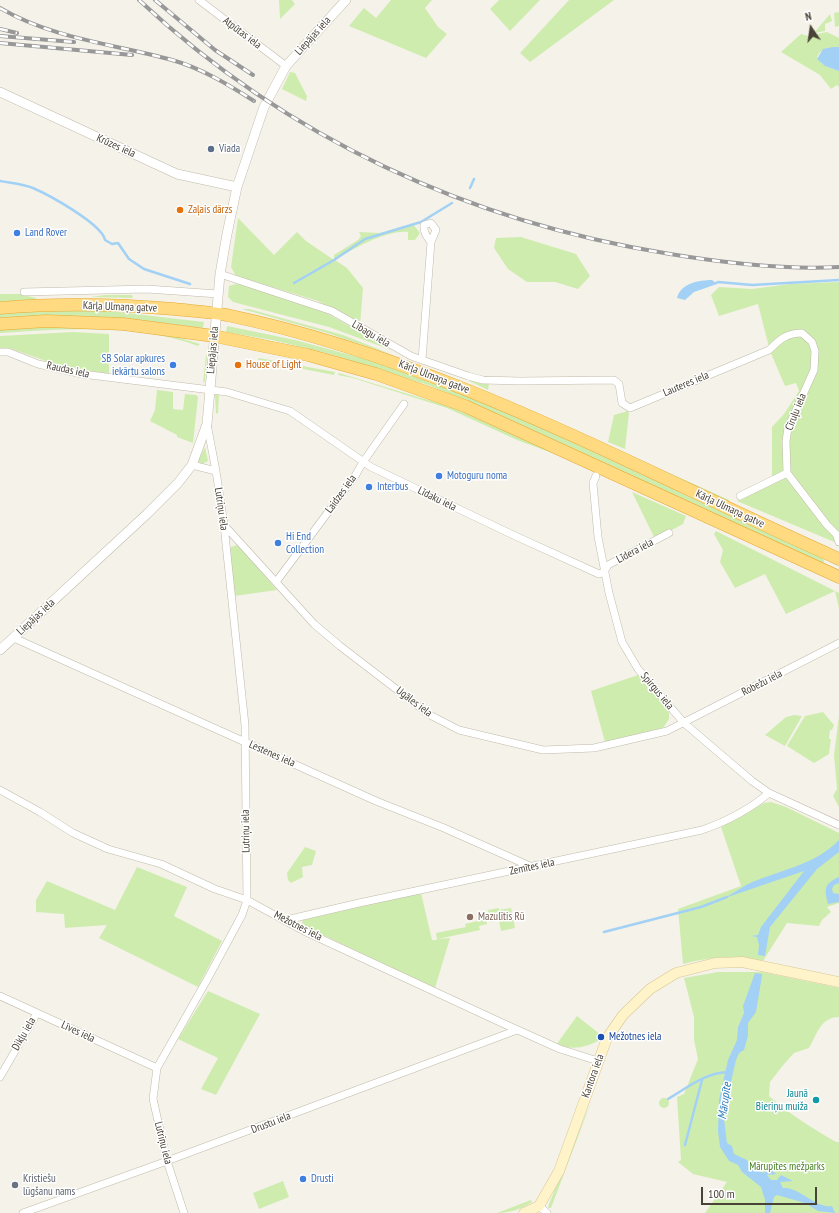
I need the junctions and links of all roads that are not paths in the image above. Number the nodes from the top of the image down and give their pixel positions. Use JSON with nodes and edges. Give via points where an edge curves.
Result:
{"nodes":[{"id":1,"x":199,"y":0,"type":"edge"},
{"id":2,"x":346,"y":0,"type":"edge"},
{"id":3,"x":286,"y":66,"type":"junction"},
{"id":4,"x":0,"y":92,"type":"edge"},
{"id":5,"x":237,"y":187,"type":"junction"},
{"id":6,"x":431,"y":242,"type":"dead end"},
{"id":7,"x":220,"y":274,"type":"junction"},
{"id":8,"x":24,"y":292,"type":"dead end"},
{"id":9,"x":218,"y":294,"type":"junction"},
{"id":10,"x":0,"y":308,"type":"edge"},
{"id":11,"x":216,"y":314,"type":"junction"},
{"id":12,"x":0,"y":324,"type":"edge"},
{"id":13,"x":214,"y":336,"type":"junction"},
{"id":14,"x":769,"y":350,"type":"joint"},
{"id":15,"x":0,"y":352,"type":"edge"},
{"id":16,"x":422,"y":360,"type":"junction"},
{"id":17,"x":619,"y":384,"type":"joint"},
{"id":18,"x":209,"y":391,"type":"junction"},
{"id":19,"x":404,"y":404,"type":"dead end"},
{"id":20,"x":207,"y":424,"type":"junction"},
{"id":21,"x":363,"y":462,"type":"junction"},
{"id":22,"x":192,"y":465,"type":"junction"},
{"id":23,"x":216,"y":471,"type":"junction"},
{"id":24,"x":788,"y":473,"type":"junction"},
{"id":25,"x":596,"y":476,"type":"dead end"},
{"id":26,"x":740,"y":496,"type":"dead end"},
{"id":27,"x":224,"y":525,"type":"junction"},
{"id":28,"x":669,"y":533,"type":"dead end"},
{"id":29,"x":839,"y":542,"type":"edge"},
{"id":30,"x":839,"y":559,"type":"edge"},
{"id":31,"x":604,"y":572,"type":"junction"},
{"id":32,"x":834,"y":575,"type":"edge"},
{"id":33,"x":276,"y":582,"type":"junction"},
{"id":34,"x":14,"y":638,"type":"junction"},
{"id":35,"x":839,"y":643,"type":"edge"},
{"id":36,"x":0,"y":650,"type":"edge"},
{"id":37,"x":684,"y":723,"type":"junction"},
{"id":38,"x":244,"y":741,"type":"junction"},
{"id":39,"x":0,"y":790,"type":"edge"},
{"id":40,"x":769,"y":793,"type":"junction"},
{"id":41,"x":839,"y":825,"type":"edge"},
{"id":42,"x":532,"y":867,"type":"junction"},
{"id":43,"x":247,"y":900,"type":"junction"},
{"id":44,"x":286,"y":920,"type":"junction"},
{"id":45,"x":839,"y":982,"type":"edge"},
{"id":46,"x":0,"y":996,"type":"edge"},
{"id":47,"x":37,"y":1013,"type":"junction"},
{"id":48,"x":517,"y":1030,"type":"junction"},
{"id":49,"x":598,"y":1061,"type":"junction"},
{"id":50,"x":157,"y":1068,"type":"junction"},
{"id":51,"x":0,"y":1077,"type":"edge"},
{"id":52,"x":167,"y":1161,"type":"junction"},
{"id":53,"x":543,"y":1210,"type":"edge"},
{"id":54,"x":23,"y":1213,"type":"edge"},
{"id":55,"x":184,"y":1213,"type":"edge"},
{"id":56,"x":524,"y":1213,"type":"edge"}],
"edges":[{"from":1,"to":3,"type":"street","name":"Atpūtas iela"},
{"from":2,"to":3,"type":"street","name":"Liepājas iela"},
{"from":3,"to":5,"type":"street","name":"Liepājas iela","via":[[264,107]]},
{"from":4,"to":5,"type":"street","name":"Krūzes iela","via":[[177,174]]},
{"from":5,"to":7,"type":"street","name":"Liepājas iela"},
{"from":6,"to":16,"type":"street"},
{"from":7,"to":9,"type":"street","name":"Liepājas iela"},
{"from":7,"to":16,"type":"street","name":"Lībagu iela","via":[[332,312],[376,338]]},
{"from":8,"to":9,"type":"street","via":[[147,290]]},
{"from":9,"to":11,"type":"street","name":"Liepājas iela"},
{"from":10,"to":11,"type":"highway","name":"Kārļa Ulmaņa gatve","via":[[49,304],[125,304]]},
{"from":11,"to":13,"type":"street","name":"Liepājas iela"},
{"from":11,"to":30,"type":"highway","name":"Kārļa Ulmaņa gatve","via":[[313,336],[432,375]]},
{"from":12,"to":13,"type":"highway","name":"Kārļa Ulmaņa gatve","via":[[86,321]]},
{"from":13,"to":18,"type":"street","name":"Liepājas iela"},
{"from":13,"to":32,"type":"highway","name":"Kārļa Ulmaņa gatve","via":[[308,355],[427,391],[479,412]]},
{"from":14,"to":17,"type":"street","name":"Lauteres iela","via":[[630,408],[622,403]]},
{"from":14,"to":24,"type":"street","name":"Cīruļu iela","via":[[782,337],[791,333],[802,333],[812,342],[815,351],[814,370],[788,428]]},
{"from":15,"to":18,"type":"street","name":"Raudas iela","via":[[8,352],[38,364],[82,374]]},
{"from":16,"to":17,"type":"street","name":"Lībagu iela","via":[[483,380],[614,380]]},
{"from":18,"to":20,"type":"street","name":"Liepājas iela"},
{"from":18,"to":21,"type":"street","name":"Līdaku iela","via":[[226,392],[296,413]]},
{"from":19,"to":21,"type":"street","name":"Laidzes iela"},
{"from":20,"to":22,"type":"street","name":"Liepājas iela"},
{"from":20,"to":23,"type":"street","name":"Lutriņu iela"},
{"from":21,"to":31,"type":"street","name":"Līdaku iela","via":[[511,534],[599,574]]},
{"from":21,"to":33,"type":"street","name":"Laidzes iela"},
{"from":22,"to":23,"type":"street"},
{"from":22,"to":34,"type":"street","name":"Liepājas iela","via":[[147,514]]},
{"from":23,"to":27,"type":"street","name":"Lutriņu iela"},
{"from":24,"to":26,"type":"street"},
{"from":24,"to":29,"type":"street","via":[[836,534]]},
{"from":25,"to":31,"type":"street","name":"Spirgus iela","via":[[593,483]]},
{"from":27,"to":33,"type":"street","name":"Ugāles iela"},
{"from":27,"to":38,"type":"street","name":"Lutriņu iela","via":[[245,725]]},
{"from":28,"to":31,"type":"street","name":"Līdera iela","via":[[608,565]]},
{"from":31,"to":37,"type":"street","name":"Spirgus iela","via":[[622,642],[630,658]]},
{"from":33,"to":37,"type":"street","name":"Ugāles iela","via":[[314,624],[340,646],[430,715],[459,730],[543,750],[571,750],[616,744],[666,732]]},
{"from":34,"to":36,"type":"street","name":"Liepājas iela"},
{"from":34,"to":38,"type":"street","name":"Lestenes iela"},
{"from":35,"to":37,"type":"street","name":"Robežu iela"},
{"from":37,"to":40,"type":"street","name":"Spirgus iela","via":[[734,767]]},
{"from":38,"to":42,"type":"street","name":"Lestenes iela","via":[[376,801]]},
{"from":38,"to":43,"type":"street","name":"Lutriņu iela"},
{"from":39,"to":43,"type":"street","name":"Mežotnes iela","via":[[73,833],[108,849],[160,864],[215,889]]},
{"from":40,"to":41,"type":"street","name":"Spirgus iela"},
{"from":40,"to":42,"type":"street","name":"Zemītes iela","via":[[702,830]]},
{"from":42,"to":44,"type":"street","name":"Zemītes iela","via":[[359,902]]},
{"from":43,"to":44,"type":"street","name":"Mežotnes iela"},
{"from":43,"to":50,"type":"street","name":"Lutriņu iela","via":[[242,915]]},
{"from":44,"to":48,"type":"street","name":"Mežotnes iela","via":[[304,931]]},
{"from":45,"to":49,"type":"main road","name":"Kantora iela","via":[[742,962],[716,963],[691,968],[663,980],[636,1000],[610,1035]]},
{"from":46,"to":47,"type":"street","name":"Līves iela"},
{"from":47,"to":50,"type":"street","name":"Līves iela"},
{"from":47,"to":51,"type":"street","name":"Dikļu iela"},
{"from":48,"to":49,"type":"street","name":"Mežotnes iela","via":[[560,1049]]},
{"from":48,"to":52,"type":"street","name":"Drustu iela"},
{"from":49,"to":53,"type":"main road","name":"Kantora iela"},
{"from":50,"to":52,"type":"street","name":"Lutriņu iela","via":[[153,1099]]},
{"from":52,"to":54,"type":"street","name":"Drustu iela"},
{"from":52,"to":55,"type":"street","name":"Lutriņu iela"},
{"from":53,"to":56,"type":"main road","name":"Kantora iela"}]}
